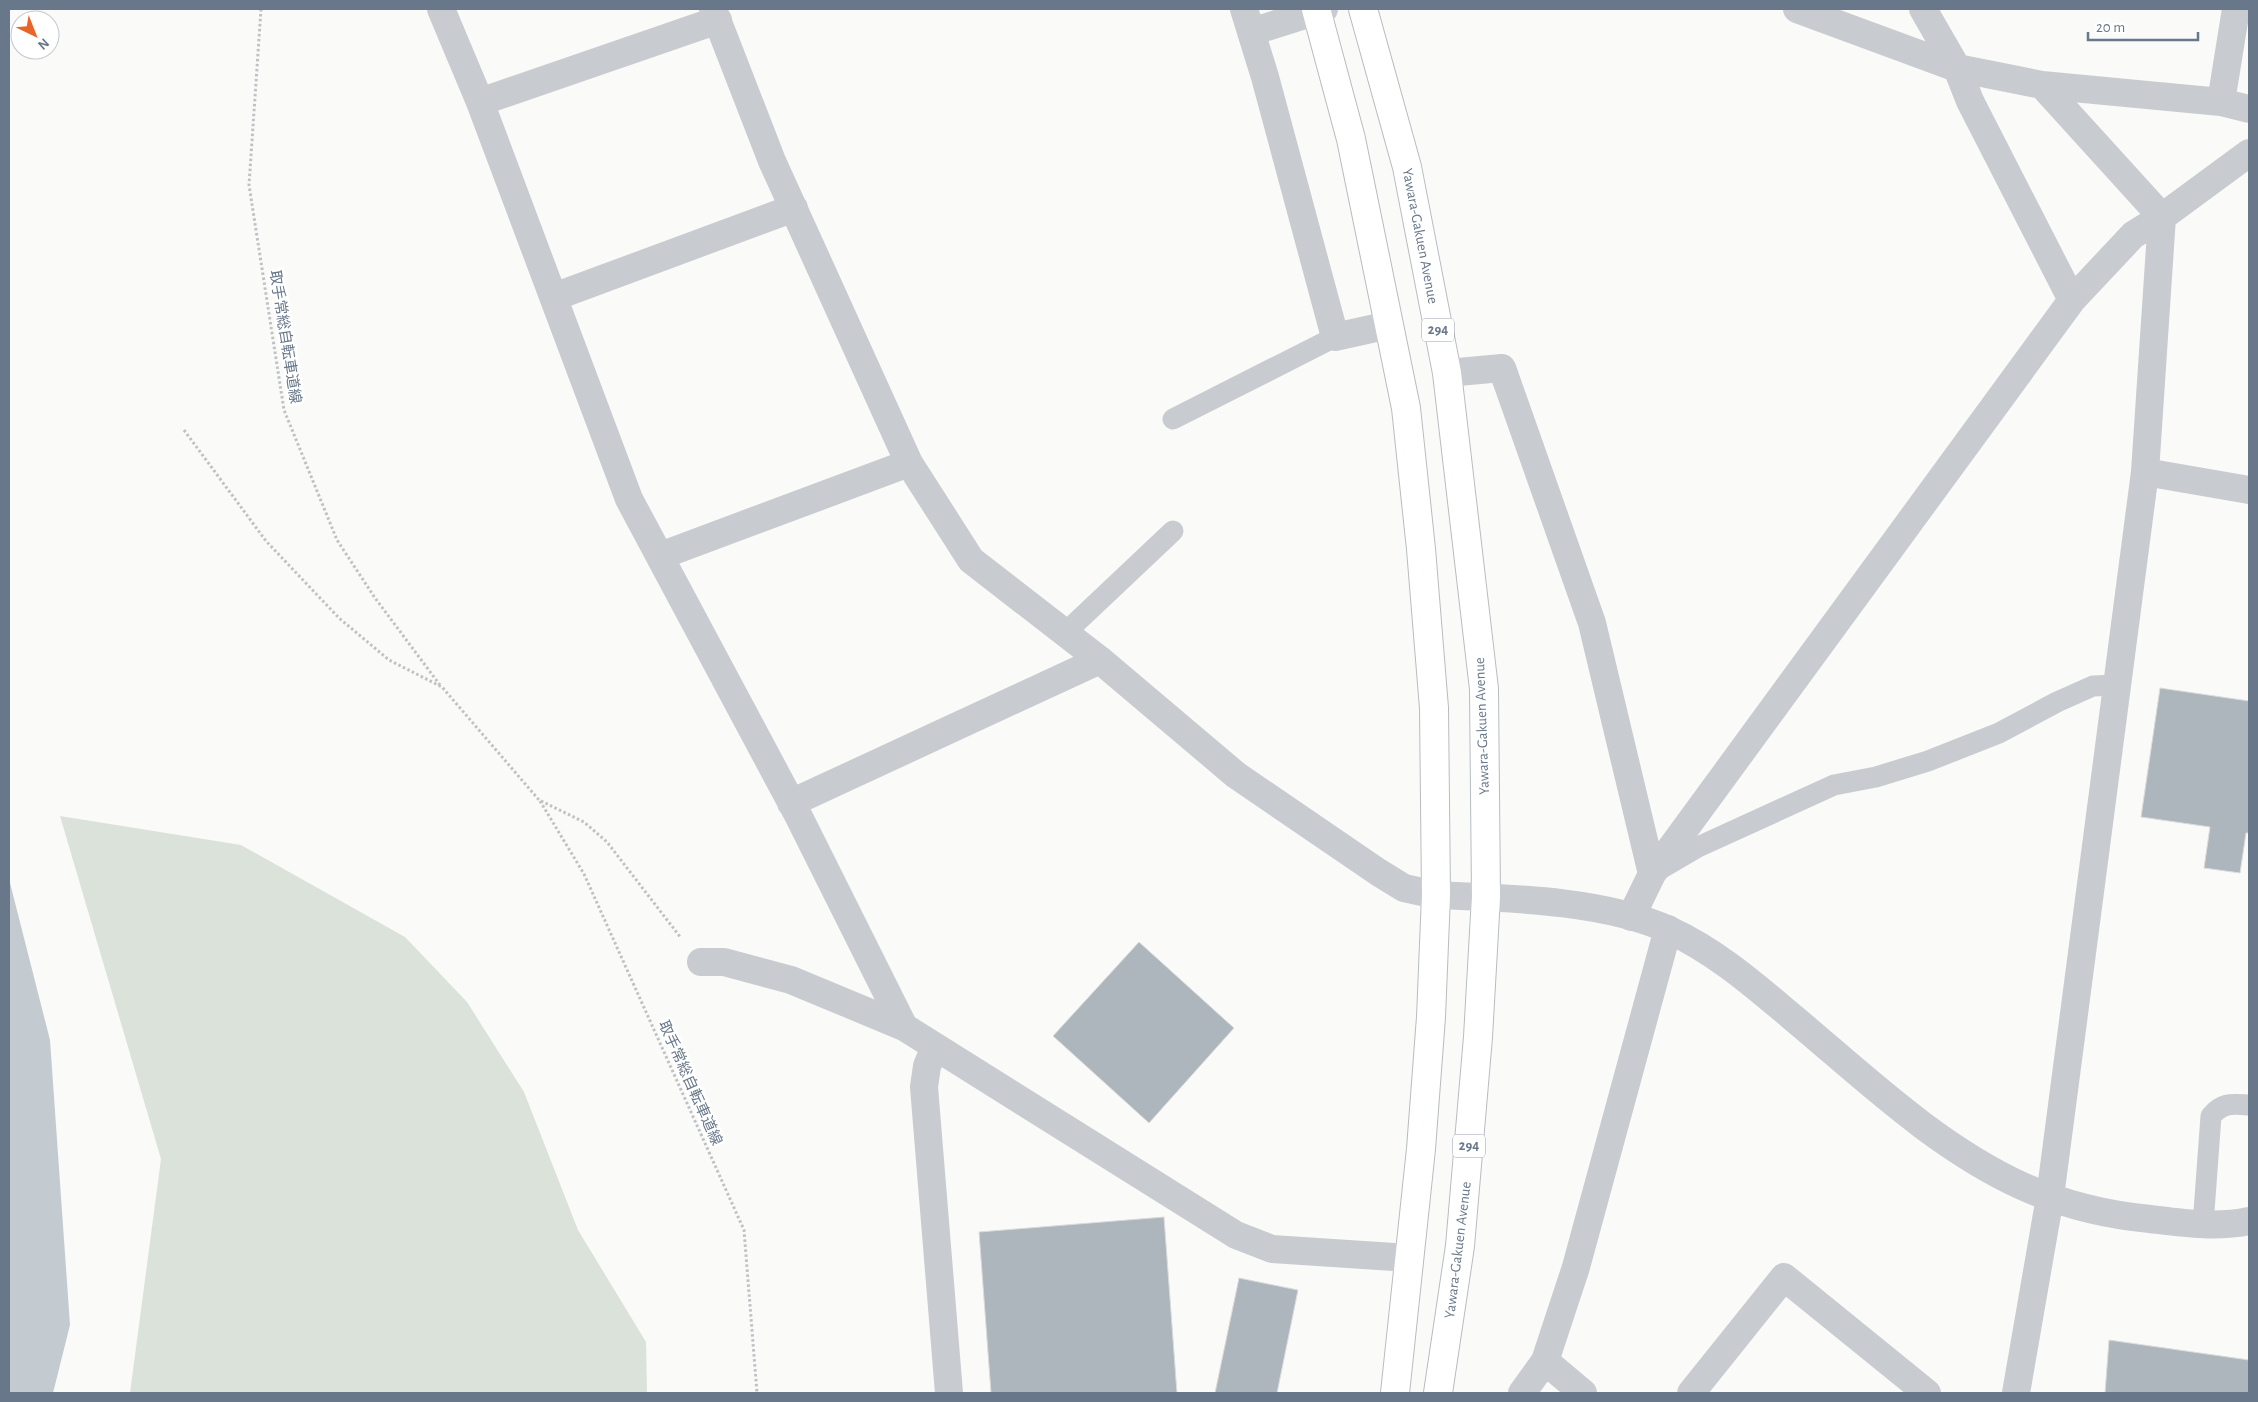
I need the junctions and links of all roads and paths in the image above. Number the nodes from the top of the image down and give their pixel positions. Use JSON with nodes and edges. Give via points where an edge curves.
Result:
{"nodes":[{"id":1,"x":261,"y":9,"type":"edge"},
{"id":2,"x":441,"y":9,"type":"edge"},
{"id":3,"x":1363,"y":9,"type":"edge"},
{"id":4,"x":1797,"y":9,"type":"edge"},
{"id":5,"x":1923,"y":9,"type":"edge"},
{"id":6,"x":2236,"y":9,"type":"edge"},
{"id":7,"x":1318,"y":10,"type":"edge"},
{"id":8,"x":715,"y":15,"type":"edge"},
{"id":9,"x":1248,"y":20,"type":"edge"},
{"id":10,"x":1956,"y":68,"type":"junction"},
{"id":11,"x":2042,"y":85,"type":"junction"},
{"id":12,"x":480,"y":102,"type":"junction"},
{"id":13,"x":2221,"y":102,"type":"junction"},
{"id":14,"x":2249,"y":108,"type":"edge"},
{"id":15,"x":2249,"y":153,"type":"edge"},
{"id":16,"x":794,"y":208,"type":"junction"},
{"id":17,"x":2162,"y":217,"type":"junction"},
{"id":18,"x":554,"y":297,"type":"junction"},
{"id":19,"x":2072,"y":300,"type":"junction"},
{"id":20,"x":1389,"y":325,"type":"junction"},
{"id":21,"x":1335,"y":337,"type":"junction"},
{"id":22,"x":1446,"y":373,"type":"junction"},
{"id":23,"x":1173,"y":419,"type":"dead end"},
{"id":24,"x":184,"y":430,"type":"dead end"},
{"id":25,"x":909,"y":463,"type":"junction"},
{"id":26,"x":2145,"y":472,"type":"junction"},
{"id":27,"x":2249,"y":490,"type":"edge"},
{"id":28,"x":1173,"y":532,"type":"dead end"},
{"id":29,"x":660,"y":556,"type":"junction"},
{"id":30,"x":1066,"y":633,"type":"junction"},
{"id":31,"x":1100,"y":660,"type":"junction"},
{"id":32,"x":2117,"y":685,"type":"junction"},
{"id":33,"x":442,"y":687,"type":"junction"},
{"id":34,"x":540,"y":800,"type":"junction"},
{"id":35,"x":792,"y":803,"type":"junction"},
{"id":36,"x":1652,"y":874,"type":"junction"},
{"id":37,"x":1436,"y":895,"type":"junction"},
{"id":38,"x":1486,"y":897,"type":"junction"},
{"id":39,"x":1631,"y":917,"type":"junction"},
{"id":40,"x":1668,"y":929,"type":"junction"},
{"id":41,"x":701,"y":962,"type":"joint"},
{"id":42,"x":904,"y":1027,"type":"junction"},
{"id":43,"x":935,"y":1047,"type":"junction"},
{"id":44,"x":2249,"y":1105,"type":"edge"},
{"id":45,"x":2050,"y":1197,"type":"junction"},
{"id":46,"x":2249,"y":1221,"type":"edge"},
{"id":47,"x":2203,"y":1225,"type":"junction"},
{"id":48,"x":1409,"y":1258,"type":"junction"},
{"id":49,"x":1545,"y":1361,"type":"junction"},
{"id":50,"x":758,"y":1393,"type":"edge"},
{"id":51,"x":949,"y":1393,"type":"edge"},
{"id":52,"x":1395,"y":1393,"type":"edge"},
{"id":53,"x":1438,"y":1393,"type":"edge"},
{"id":54,"x":1522,"y":1393,"type":"edge"},
{"id":55,"x":1583,"y":1393,"type":"edge"},
{"id":56,"x":1691,"y":1393,"type":"edge"},
{"id":57,"x":1927,"y":1393,"type":"edge"},
{"id":58,"x":2016,"y":1393,"type":"edge"}],
"edges":[{"from":1,"to":33,"type":"path","name":"取手常総自転車道線","via":[[249,185],[284,410],[337,540],[375,598]]},
{"from":2,"to":12,"type":"street"},
{"from":3,"to":22,"type":"highway","name":"Yawara-Gakuen Avenue","number":"294","via":[[1407,167]]},
{"from":4,"to":10,"type":"street"},
{"from":5,"to":10,"type":"street"},
{"from":6,"to":13,"type":"street"},
{"from":7,"to":9,"type":"street"},
{"from":7,"to":20,"type":"highway","via":[[1351,139]]},
{"from":8,"to":12,"type":"street"},
{"from":8,"to":16,"type":"street","via":[[772,161]]},
{"from":9,"to":21,"type":"street"},
{"from":10,"to":11,"type":"street"},
{"from":10,"to":19,"type":"street"},
{"from":11,"to":13,"type":"street"},
{"from":11,"to":17,"type":"street"},
{"from":12,"to":18,"type":"street"},
{"from":13,"to":14,"type":"street"},
{"from":15,"to":17,"type":"street"},
{"from":16,"to":18,"type":"street"},
{"from":16,"to":25,"type":"street"},
{"from":17,"to":19,"type":"street","via":[[2133,235]]},
{"from":17,"to":26,"type":"street"},
{"from":18,"to":29,"type":"street","via":[[630,499]]},
{"from":19,"to":36,"type":"street"},
{"from":20,"to":21,"type":"street"},
{"from":20,"to":37,"type":"highway","via":[[1406,408],[1422,558],[1434,708]]},
{"from":21,"to":23,"type":"lane"},
{"from":22,"to":36,"type":"street","via":[[1502,368],[1592,623]]},
{"from":22,"to":38,"type":"highway","name":"Yawara-Gakuen Avenue","number":"294","via":[[1484,690]]},
{"from":24,"to":33,"type":"path","via":[[266,541],[339,618],[390,660]]},
{"from":25,"to":29,"type":"street"},
{"from":25,"to":30,"type":"street","via":[[971,560]]},
{"from":26,"to":27,"type":"street"},
{"from":26,"to":32,"type":"street"},
{"from":28,"to":30,"type":"lane"},
{"from":29,"to":35,"type":"street"},
{"from":30,"to":31,"type":"street"},
{"from":31,"to":35,"type":"street"},
{"from":31,"to":37,"type":"street","via":[[1236,775],[1404,888]]},
{"from":32,"to":36,"type":"lane","via":[[2093,686],[1998,733],[1928,761],[1876,777],[1834,785],[1698,847]]},
{"from":32,"to":45,"type":"street"},
{"from":33,"to":34,"type":"path","name":"取手常総自転車道線"},
{"from":34,"to":41,"type":"path","via":[[584,822],[607,842]]},
{"from":34,"to":50,"type":"path","name":"取手常総自転車道線","via":[[584,874],[744,1230]]},
{"from":35,"to":42,"type":"street"},
{"from":36,"to":39,"type":"street"},
{"from":37,"to":38,"type":"street"},
{"from":37,"to":48,"type":"highway","via":[[1431,1027]]},
{"from":38,"to":39,"type":"street","via":[[1581,906]]},
{"from":38,"to":53,"type":"highway","name":"Yawara-Gakuen Avenue","number":"294","via":[[1460,1246]]},
{"from":39,"to":40,"type":"street"},
{"from":40,"to":45,"type":"street","via":[[1728,964],[1961,1152],[2022,1186]]},
{"from":40,"to":49,"type":"street","via":[[1576,1267]]},
{"from":41,"to":42,"type":"street","via":[[724,962],[791,980]]},
{"from":42,"to":43,"type":"street"},
{"from":43,"to":48,"type":"street","via":[[1236,1235],[1272,1249]]},
{"from":43,"to":51,"type":"street","via":[[926,1066],[924,1086]]},
{"from":44,"to":47,"type":"lane","via":[[2226,1103],[2211,1116]]},
{"from":45,"to":47,"type":"street","via":[[2119,1216]]},
{"from":45,"to":58,"type":"street"},
{"from":46,"to":47,"type":"street"},
{"from":48,"to":52,"type":"highway"},
{"from":49,"to":54,"type":"street"},
{"from":49,"to":55,"type":"street"},
{"from":56,"to":57,"type":"street","via":[[1784,1277]]}]}
